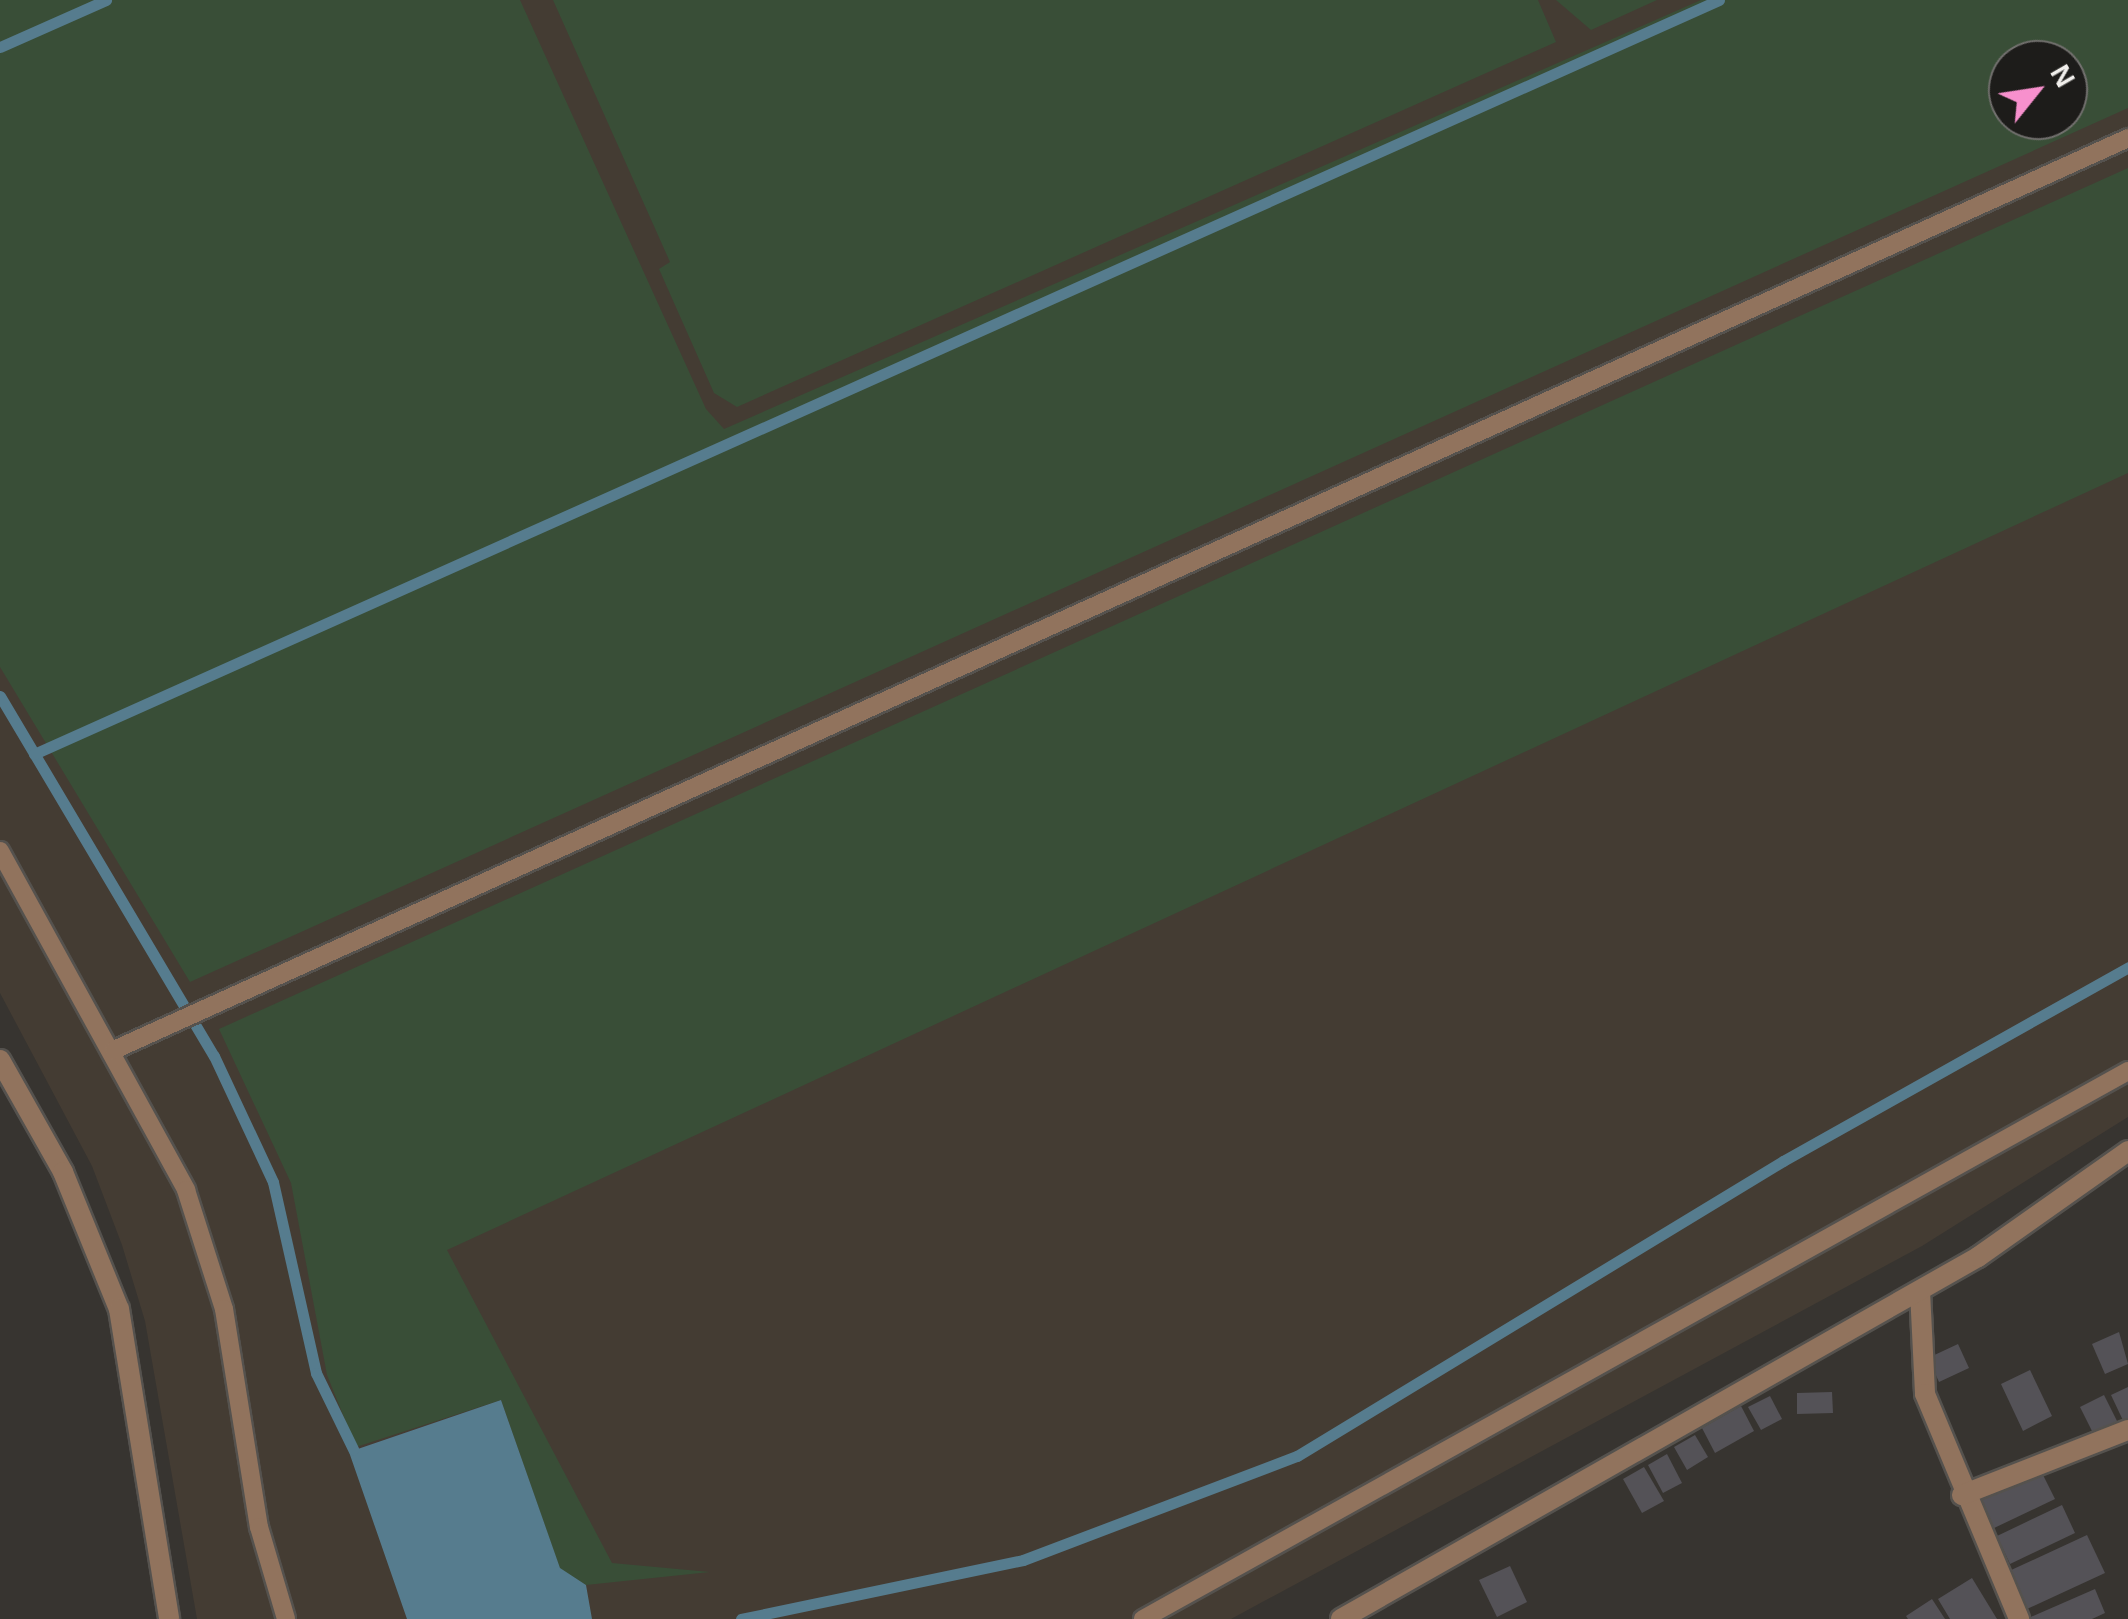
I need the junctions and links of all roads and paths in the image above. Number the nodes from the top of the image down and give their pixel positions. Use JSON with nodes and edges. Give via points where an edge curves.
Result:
{"nodes":[{"id":1,"x":2128,"y":138,"type":"edge"},
{"id":2,"x":0,"y":851,"type":"edge"},
{"id":3,"x":114,"y":1050,"type":"junction"},
{"id":4,"x":0,"y":1060,"type":"edge"},
{"id":5,"x":2128,"y":1070,"type":"edge"},
{"id":6,"x":2128,"y":1151,"type":"edge"},
{"id":7,"x":1920,"y":1291,"type":"junction"},
{"id":8,"x":2128,"y":1430,"type":"edge"},
{"id":9,"x":1962,"y":1495,"type":"junction"},
{"id":10,"x":169,"y":1619,"type":"edge"},
{"id":11,"x":286,"y":1619,"type":"edge"},
{"id":12,"x":1143,"y":1619,"type":"edge"},
{"id":13,"x":1341,"y":1619,"type":"edge"},
{"id":14,"x":2020,"y":1619,"type":"edge"}],
"edges":[{"from":1,"to":3,"type":"lane"},
{"from":2,"to":3,"type":"lane"},
{"from":3,"to":11,"type":"lane","via":[[186,1190],[224,1309],[259,1527]]},
{"from":4,"to":10,"type":"street","via":[[63,1172],[120,1309]]},
{"from":5,"to":12,"type":"lane"},
{"from":6,"to":7,"type":"street"},
{"from":7,"to":9,"type":"street","via":[[1926,1394]]},
{"from":7,"to":13,"type":"street"},
{"from":8,"to":9,"type":"street"},
{"from":9,"to":14,"type":"street"}]}
